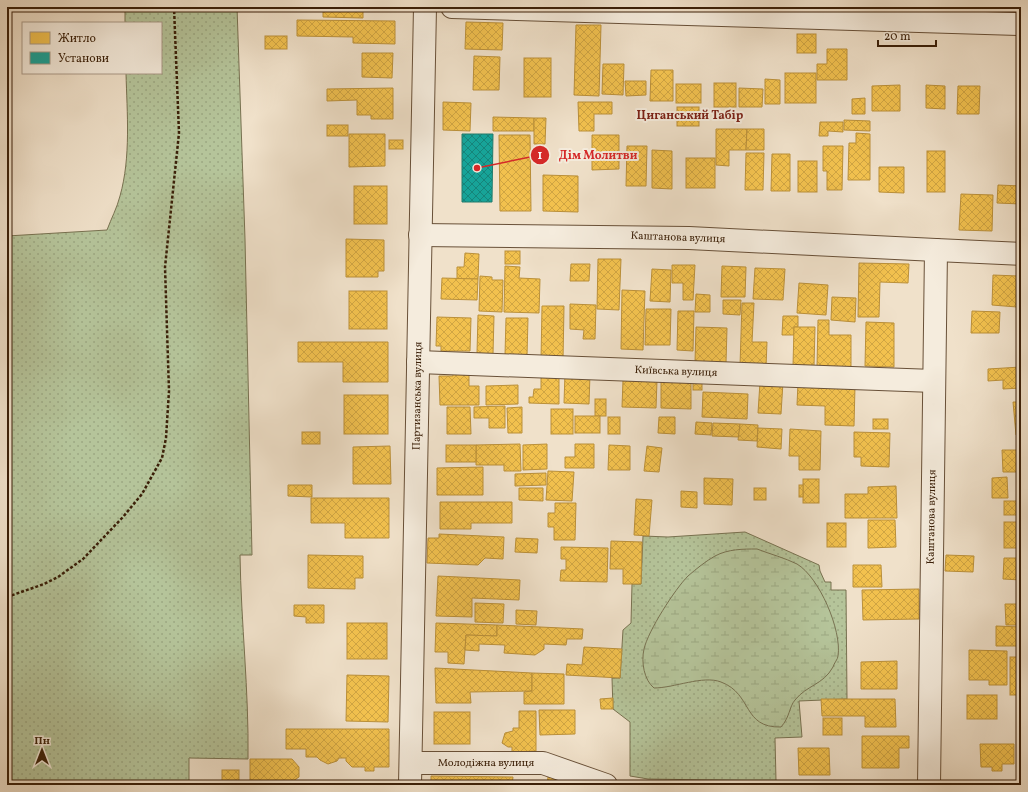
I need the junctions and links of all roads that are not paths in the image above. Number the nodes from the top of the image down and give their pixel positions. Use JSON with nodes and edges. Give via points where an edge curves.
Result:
{"nodes":[{"id":1,"x":425,"y":7,"type":"edge"},
{"id":2,"x":452,"y":7,"type":"edge"},
{"id":3,"x":616,"y":10,"type":"edge"},
{"id":4,"x":816,"y":13,"type":"edge"},
{"id":5,"x":1015,"y":18,"type":"edge"},
{"id":6,"x":420,"y":236,"type":"junction"},
{"id":7,"x":936,"y":250,"type":"junction"},
{"id":8,"x":1021,"y":254,"type":"edge"},
{"id":9,"x":418,"y":362,"type":"junction"},
{"id":10,"x":934,"y":381,"type":"junction"},
{"id":11,"x":411,"y":763,"type":"junction"},
{"id":12,"x":410,"y":785,"type":"edge"},
{"id":13,"x":606,"y":785,"type":"edge"},
{"id":14,"x":929,"y":785,"type":"edge"}],
"edges":[{"from":1,"to":6,"type":"street","name":"Партизанська вулиця"},
{"from":2,"to":3,"type":"street"},
{"from":3,"to":4,"type":"street"},
{"from":4,"to":5,"type":"street"},
{"from":6,"to":7,"type":"street","name":"Каштанова вулиця","via":[[682,238]]},
{"from":6,"to":9,"type":"street","name":"Партизанська вулиця"},
{"from":7,"to":8,"type":"street","name":"Каштанова вулиця"},
{"from":7,"to":10,"type":"street","name":"Каштанова вулиця"},
{"from":9,"to":10,"type":"street","name":"Київська вулиця"},
{"from":9,"to":11,"type":"street","name":"Партизанська вулиця"},
{"from":10,"to":14,"type":"street","name":"Каштанова вулиця"},
{"from":11,"to":12,"type":"street","name":"Партизанська вулиця"},
{"from":11,"to":13,"type":"street","name":"Молодіжна вулиця","via":[[543,763]]}]}
